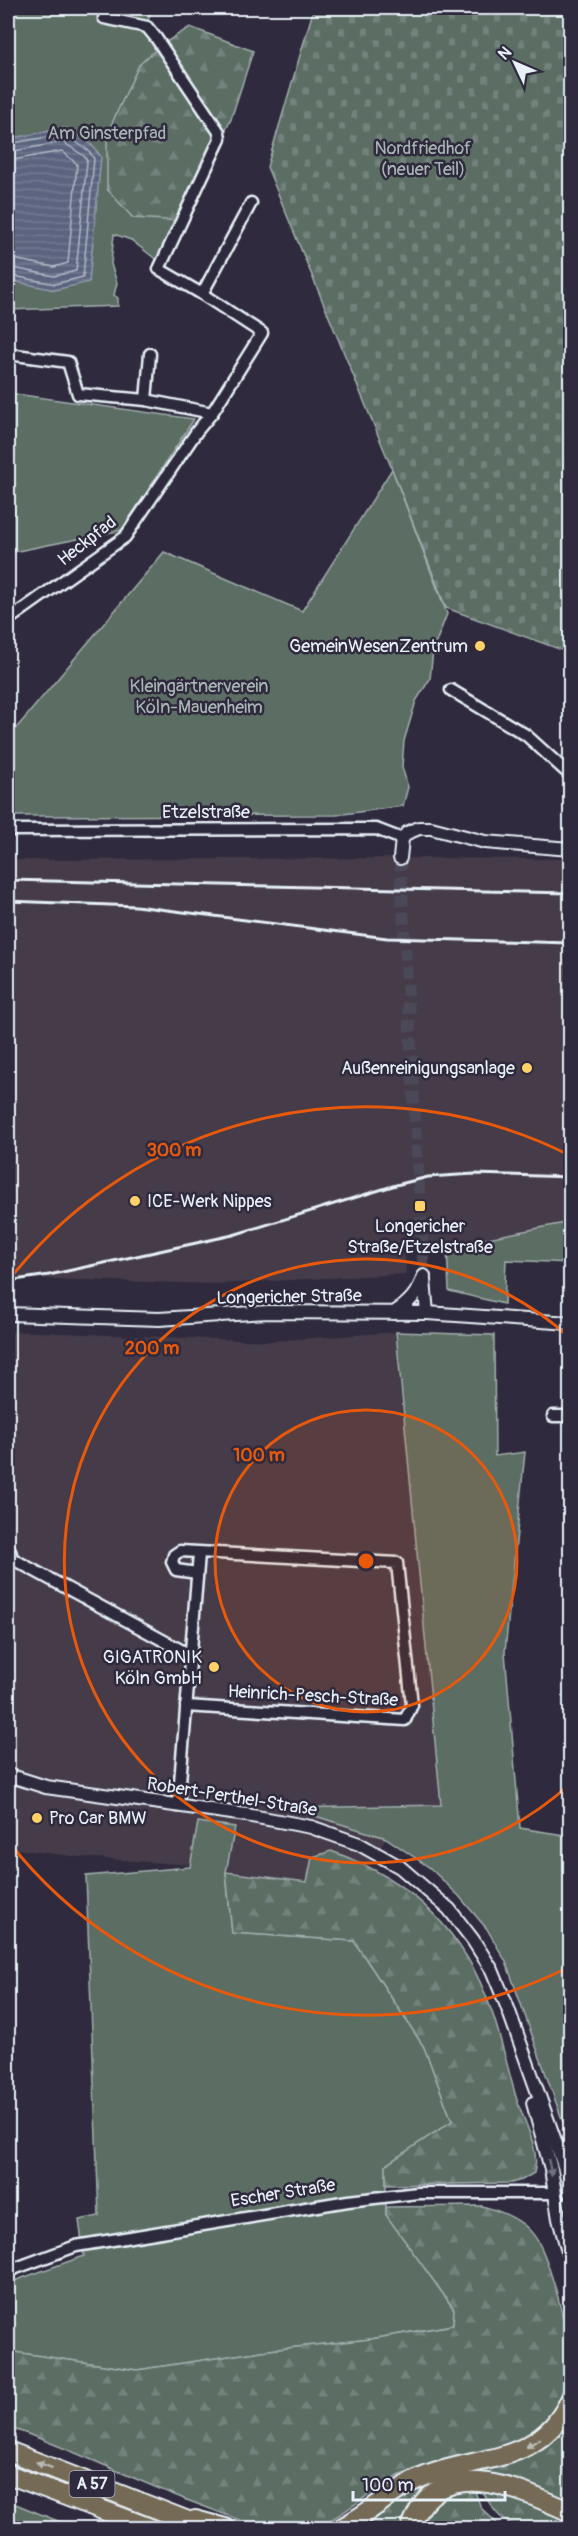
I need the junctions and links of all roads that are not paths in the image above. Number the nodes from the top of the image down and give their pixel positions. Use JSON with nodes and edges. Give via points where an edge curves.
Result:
{"nodes":[{"id":1,"x":104,"y":18,"type":"dead end"},
{"id":2,"x":251,"y":203,"type":"dead end"},
{"id":3,"x":202,"y":294,"type":"junction"},
{"id":4,"x":8,"y":354,"type":"edge"},
{"id":5,"x":150,"y":354,"type":"dead end"},
{"id":6,"x":146,"y":400,"type":"junction"},
{"id":7,"x":212,"y":413,"type":"junction"},
{"id":8,"x":8,"y":620,"type":"edge"},
{"id":9,"x":451,"y":690,"type":"dead end"},
{"id":10,"x":570,"y":775,"type":"edge"},
{"id":11,"x":8,"y":830,"type":"edge"},
{"id":12,"x":402,"y":839,"type":"junction"},
{"id":13,"x":570,"y":849,"type":"edge"},
{"id":14,"x":400,"y":858,"type":"tunnel mouth"},
{"id":15,"x":394,"y":1313,"type":"junction"},
{"id":16,"x":427,"y":1313,"type":"junction"},
{"id":17,"x":8,"y":1314,"type":"edge"},
{"id":18,"x":570,"y":1323,"type":"edge"},
{"id":19,"x":553,"y":1416,"type":"dead end"},
{"id":20,"x":570,"y":1416,"type":"edge"},
{"id":21,"x":8,"y":1546,"type":"edge"},
{"id":22,"x":199,"y":1554,"type":"junction"},
{"id":23,"x":9,"y":1561,"type":"edge"},
{"id":24,"x":197,"y":1573,"type":"junction"},
{"id":25,"x":190,"y":1656,"type":"junction"},
{"id":26,"x":186,"y":1706,"type":"junction"},
{"id":27,"x":8,"y":1776,"type":"edge"},
{"id":28,"x":178,"y":1806,"type":"junction"},
{"id":29,"x":521,"y":2049,"type":"junction"},
{"id":30,"x":570,"y":2192,"type":"edge"},
{"id":31,"x":553,"y":2193,"type":"junction"},
{"id":32,"x":570,"y":2259,"type":"edge"},
{"id":33,"x":8,"y":2271,"type":"edge"},
{"id":34,"x":570,"y":2400,"type":"edge"},
{"id":35,"x":8,"y":2451,"type":"edge"},
{"id":36,"x":8,"y":2474,"type":"edge"},
{"id":37,"x":570,"y":2512,"type":"edge"},
{"id":38,"x":177,"y":2515,"type":"junction"},
{"id":39,"x":150,"y":2529,"type":"edge"},
{"id":40,"x":206,"y":2529,"type":"edge"},
{"id":41,"x":225,"y":2529,"type":"edge"},
{"id":42,"x":341,"y":2529,"type":"edge"},
{"id":43,"x":411,"y":2529,"type":"edge"}],
"edges":[{"from":1,"to":3,"type":"street","name":"Heckpfad","via":[[147,27],[219,132],[220,139],[159,269]]},
{"from":2,"to":3,"type":"street"},
{"from":3,"to":7,"type":"street","name":"Heckpfad","via":[[262,333]]},
{"from":4,"to":6,"type":"street","via":[[68,362],[78,394]]},
{"from":5,"to":6,"type":"street"},
{"from":6,"to":7,"type":"street"},
{"from":7,"to":8,"type":"street","name":"Heckpfad","via":[[125,537]]},
{"from":9,"to":10,"type":"street","via":[[526,735]]},
{"from":11,"to":12,"type":"street","name":"Etzelstraße","via":[[376,828]]},
{"from":12,"to":13,"type":"street","via":[[413,830],[431,828],[485,842]]},
{"from":12,"to":14,"type":"street"},
{"from":15,"to":16,"type":"street","name":"Longericher Straße"},
{"from":15,"to":16,"type":"street","via":[[410,1302],[424,1276]]},
{"from":15,"to":17,"type":"street","name":"Longericher Straße","via":[[268,1312],[159,1319]]},
{"from":16,"to":18,"type":"street","name":"Longericher Straße"},
{"from":19,"to":20,"type":"street"},
{"from":21,"to":23,"type":"street"},
{"from":22,"to":24,"type":"street"},
{"from":22,"to":24,"type":"street","via":[[180,1551],[172,1562],[179,1572]]},
{"from":22,"to":26,"type":"street","name":"Heinrich-Pesch-Straße","via":[[397,1563],[412,1706],[405,1720]]},
{"from":23,"to":25,"type":"street"},
{"from":24,"to":25,"type":"street"},
{"from":25,"to":26,"type":"street"},
{"from":26,"to":28,"type":"street"},
{"from":27,"to":28,"type":"street","name":"Robert-Perthel-Straße","via":[[46,1787]]},
{"from":28,"to":29,"type":"street","name":"Robert-Perthel-Straße","via":[[311,1827],[359,1844],[400,1867],[448,1909],[473,1940],[500,1989]]},
{"from":29,"to":30,"type":"street","name":"Robert-Perthel-Straße"},
{"from":29,"to":31,"type":"street","name":"Robert-Perthel-Straße","one_way":true,"via":[[551,2169]]},
{"from":30,"to":31,"type":"street","name":"Escher Straße"},
{"from":31,"to":32,"type":"street","name":"Robert-Perthel-Straße"},
{"from":31,"to":33,"type":"street","name":"Escher Straße","via":[[418,2193],[348,2201],[76,2246]]},
{"from":34,"to":42,"type":"highway","one_way":true,"via":[[555,2425],[527,2447],[416,2480]]},
{"from":38,"to":35,"type":"highway","number":"A 57","one_way":true},
{"from":36,"to":39,"type":"highway","number":"A 57"},
{"from":37,"to":43,"type":"highway","via":[[499,2484],[465,2482],[431,2497],[419,2510]]},
{"from":38,"to":40,"type":"highway","number":"A 57"},
{"from":38,"to":41,"type":"highway"}]}
